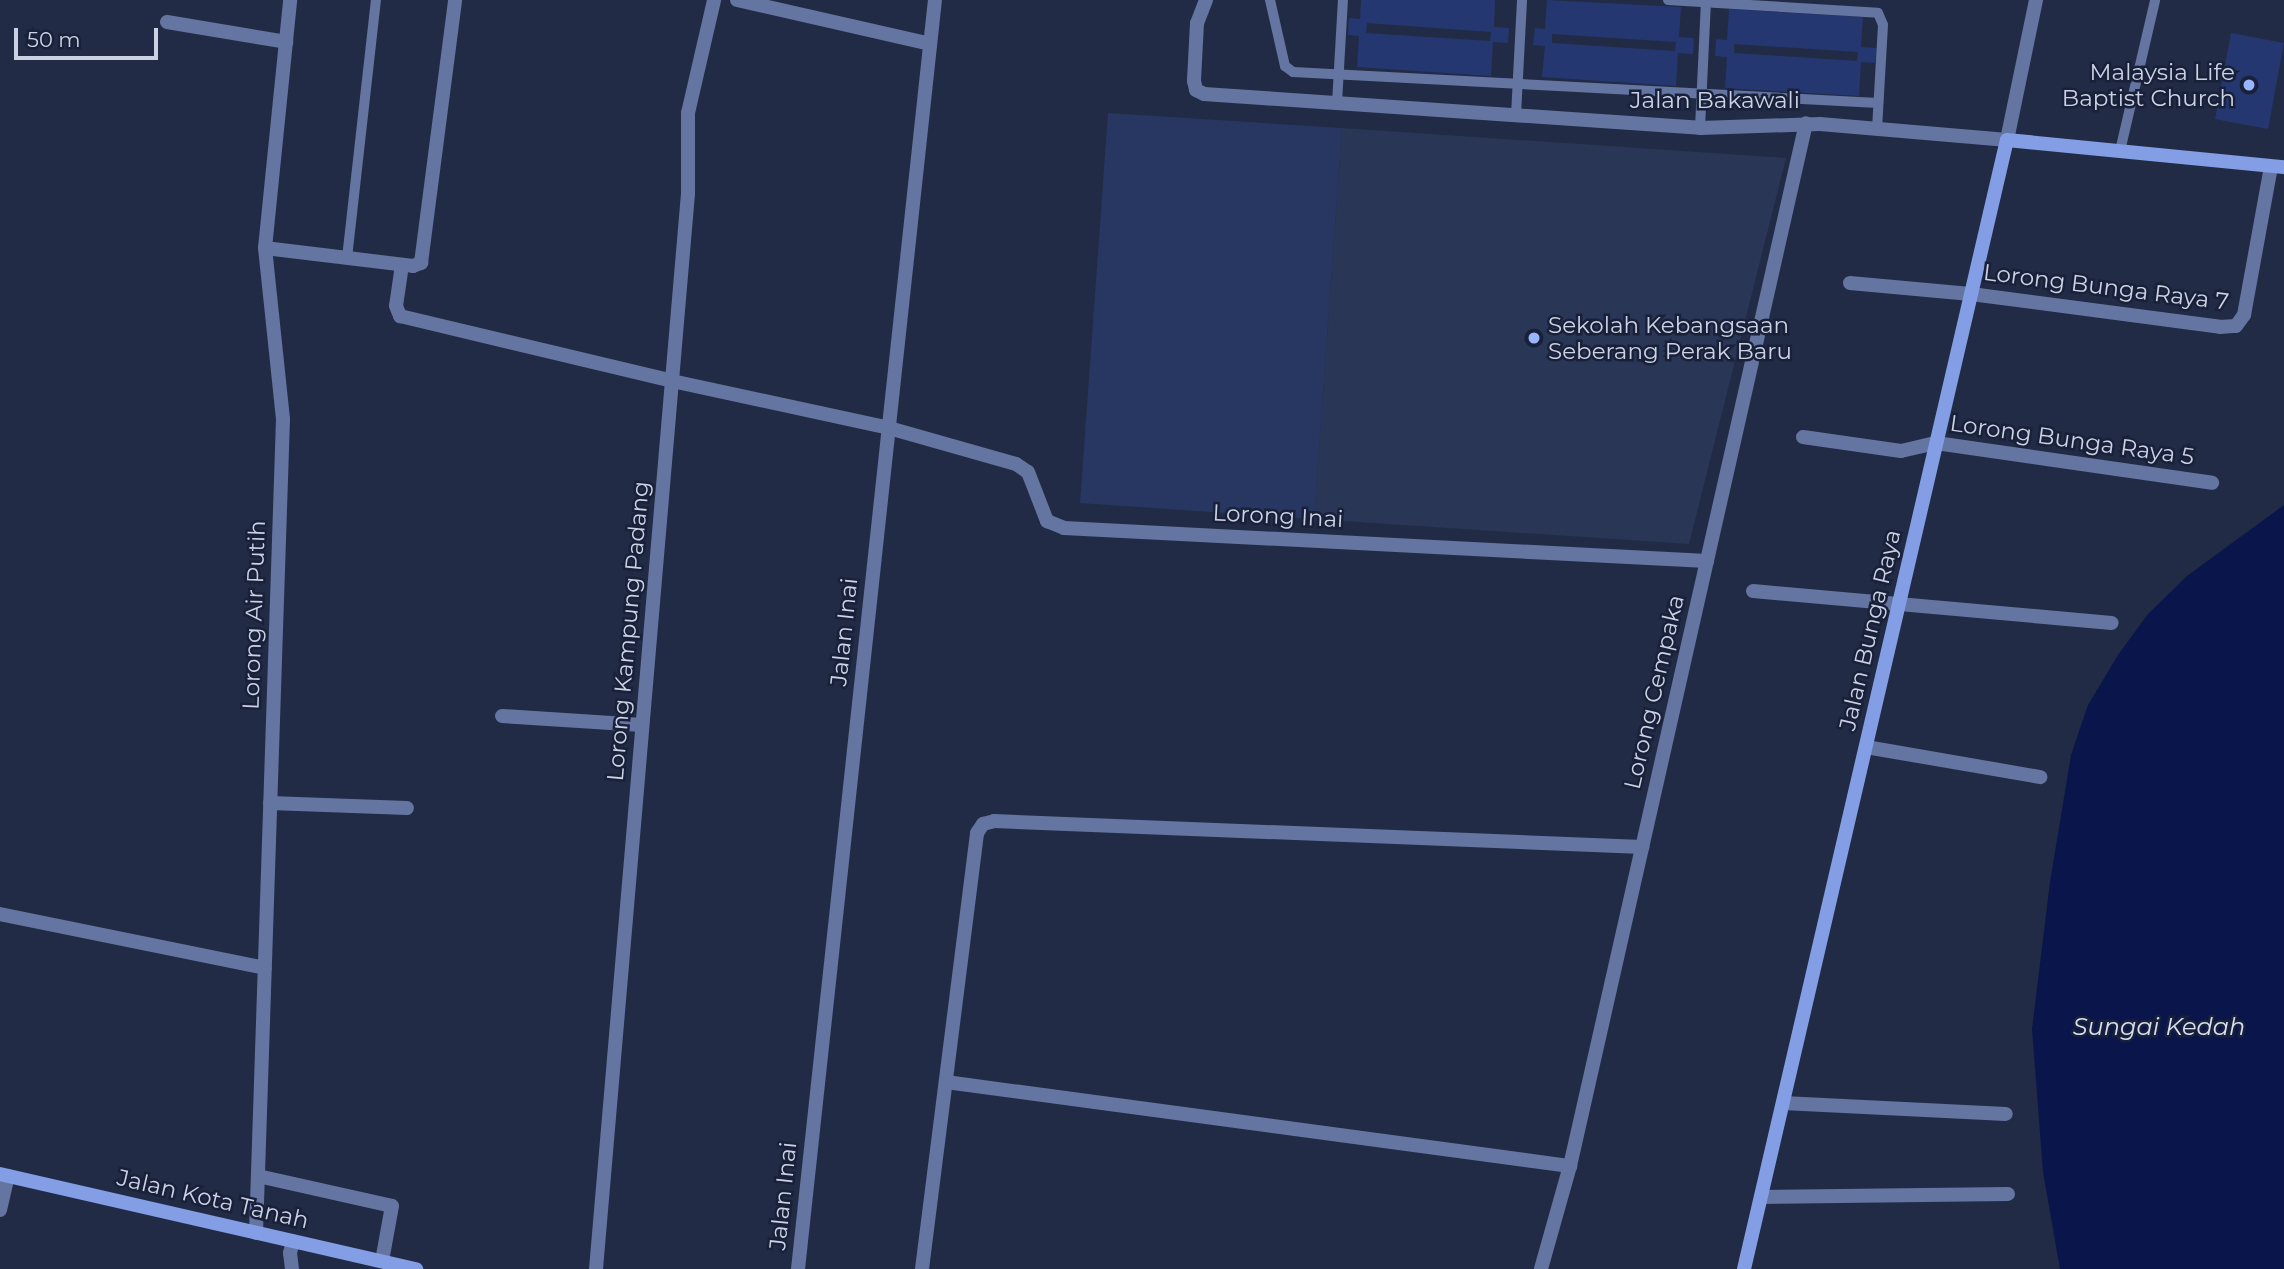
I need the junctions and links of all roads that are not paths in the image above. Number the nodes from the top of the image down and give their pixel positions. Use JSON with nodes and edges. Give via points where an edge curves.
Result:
{"nodes":[{"id":1,"x":290,"y":0,"type":"edge"},
{"id":2,"x":376,"y":0,"type":"edge"},
{"id":3,"x":455,"y":0,"type":"edge"},
{"id":4,"x":713,"y":0,"type":"edge"},
{"id":5,"x":737,"y":0,"type":"edge"},
{"id":6,"x":935,"y":0,"type":"edge"},
{"id":7,"x":1206,"y":0,"type":"edge"},
{"id":8,"x":1270,"y":0,"type":"edge"},
{"id":9,"x":1343,"y":0,"type":"edge"},
{"id":10,"x":1522,"y":0,"type":"edge"},
{"id":11,"x":1668,"y":0,"type":"edge"},
{"id":12,"x":2036,"y":0,"type":"edge"},
{"id":13,"x":2155,"y":0,"type":"edge"},
{"id":14,"x":1706,"y":2,"type":"junction"},
{"id":15,"x":167,"y":22,"type":"dead end"},
{"id":16,"x":286,"y":42,"type":"junction"},
{"id":17,"x":930,"y":44,"type":"junction"},
{"id":18,"x":1338,"y":74,"type":"junction"},
{"id":19,"x":1518,"y":84,"type":"junction"},
{"id":20,"x":1702,"y":93,"type":"junction"},
{"id":21,"x":1337,"y":103,"type":"junction"},
{"id":22,"x":1878,"y":103,"type":"junction"},
{"id":23,"x":1516,"y":115,"type":"junction"},
{"id":24,"x":1806,"y":123,"type":"junction"},
{"id":25,"x":1700,"y":128,"type":"junction"},
{"id":26,"x":1877,"y":129,"type":"junction"},
{"id":27,"x":2007,"y":140,"type":"junction"},
{"id":28,"x":2120,"y":152,"type":"junction"},
{"id":29,"x":2277,"y":167,"type":"edge"},
{"id":30,"x":265,"y":248,"type":"junction"},
{"id":31,"x":347,"y":258,"type":"junction"},
{"id":32,"x":402,"y":265,"type":"junction"},
{"id":33,"x":1850,"y":283,"type":"dead end"},
{"id":34,"x":1971,"y":294,"type":"junction"},
{"id":35,"x":672,"y":381,"type":"junction"},
{"id":36,"x":889,"y":428,"type":"junction"},
{"id":37,"x":1803,"y":437,"type":"dead end"},
{"id":38,"x":1936,"y":443,"type":"junction"},
{"id":39,"x":2212,"y":483,"type":"dead end"},
{"id":40,"x":1707,"y":561,"type":"junction"},
{"id":41,"x":1754,"y":591,"type":"dead end"},
{"id":42,"x":1899,"y":604,"type":"junction"},
{"id":43,"x":2112,"y":623,"type":"dead end"},
{"id":44,"x":502,"y":716,"type":"dead end"},
{"id":45,"x":642,"y":725,"type":"junction"},
{"id":46,"x":1866,"y":747,"type":"junction"},
{"id":47,"x":2040,"y":777,"type":"dead end"},
{"id":48,"x":270,"y":803,"type":"junction"},
{"id":49,"x":407,"y":808,"type":"dead end"},
{"id":50,"x":1642,"y":846,"type":"junction"},
{"id":51,"x":0,"y":914,"type":"edge"},
{"id":52,"x":265,"y":968,"type":"junction"},
{"id":53,"x":946,"y":1083,"type":"junction"},
{"id":54,"x":1783,"y":1103,"type":"junction"},
{"id":55,"x":2007,"y":1114,"type":"dead end"},
{"id":56,"x":1570,"y":1166,"type":"junction"},
{"id":57,"x":4,"y":1175,"type":"edge"},
{"id":58,"x":258,"y":1176,"type":"junction"},
{"id":59,"x":2008,"y":1194,"type":"dead end"},
{"id":60,"x":1761,"y":1197,"type":"junction"},
{"id":61,"x":0,"y":1210,"type":"edge"},
{"id":62,"x":256,"y":1233,"type":"junction"},
{"id":63,"x":293,"y":1241,"type":"junction"},
{"id":64,"x":382,"y":1261,"type":"junction"},
{"id":65,"x":292,"y":1269,"type":"edge"},
{"id":66,"x":416,"y":1269,"type":"edge"},
{"id":67,"x":596,"y":1269,"type":"edge"},
{"id":68,"x":798,"y":1269,"type":"edge"},
{"id":69,"x":922,"y":1269,"type":"edge"},
{"id":70,"x":1542,"y":1269,"type":"edge"},
{"id":71,"x":1744,"y":1269,"type":"edge"}],
"edges":[{"from":1,"to":16,"type":"street","name":"Lorong Air Putih"},
{"from":2,"to":31,"type":"lane"},
{"from":3,"to":32,"type":"street","via":[[422,260],[416,266]]},
{"from":4,"to":35,"type":"street","name":"Lorong Kampung Padang","via":[[688,113],[690,172]]},
{"from":5,"to":17,"type":"street"},
{"from":6,"to":17,"type":"street","name":"Jalan Inai"},
{"from":7,"to":21,"type":"street","name":"Jalan Bakawali","via":[[1197,23],[1196,90]]},
{"from":8,"to":18,"type":"lane","via":[[1288,70]]},
{"from":9,"to":18,"type":"lane"},
{"from":10,"to":19,"type":"lane"},
{"from":11,"to":14,"type":"lane"},
{"from":12,"to":27,"type":"street","name":"Jalan Bunga Raya"},
{"from":13,"to":28,"type":"lane"},
{"from":14,"to":20,"type":"lane"},
{"from":14,"to":22,"type":"lane","via":[[1878,13],[1882,21]]},
{"from":15,"to":16,"type":"street"},
{"from":16,"to":30,"type":"street","name":"Lorong Air Putih"},
{"from":17,"to":36,"type":"street","name":"Jalan Inai"},
{"from":18,"to":19,"type":"lane"},
{"from":18,"to":21,"type":"lane"},
{"from":19,"to":20,"type":"lane"},
{"from":19,"to":23,"type":"lane"},
{"from":20,"to":22,"type":"lane"},
{"from":20,"to":25,"type":"lane"},
{"from":21,"to":23,"type":"street","name":"Jalan Bakawali"},
{"from":22,"to":26,"type":"lane"},
{"from":23,"to":25,"type":"street","name":"Jalan Bakawali"},
{"from":24,"to":25,"type":"street","name":"Jalan Bakawali"},
{"from":24,"to":26,"type":"street","name":"Jalan Bakawali"},
{"from":24,"to":40,"type":"street","name":"Lorong Cempaka"},
{"from":26,"to":27,"type":"street","name":"Jalan Bakawali"},
{"from":27,"to":28,"type":"street","name":"Jalan Bakawali"},
{"from":27,"to":34,"type":"street","name":"Jalan Bunga Raya"},
{"from":28,"to":29,"type":"street","name":"Jalan Bakawali"},
{"from":29,"to":34,"type":"street","name":"Lorong Bunga Raya 7","via":[[2244,315],[2236,327]]},
{"from":30,"to":31,"type":"street"},
{"from":30,"to":48,"type":"street","name":"Lorong Air Putih","via":[[283,419]]},
{"from":31,"to":32,"type":"street"},
{"from":32,"to":35,"type":"street","name":"Lorong Inai","via":[[396,306],[403,317]]},
{"from":33,"to":34,"type":"street","name":"Lorong Bunga Raya 7"},
{"from":34,"to":38,"type":"street","name":"Jalan Bunga Raya"},
{"from":35,"to":36,"type":"street","name":"Lorong Inai"},
{"from":35,"to":45,"type":"street","name":"Lorong Kampung Padang"},
{"from":36,"to":40,"type":"street","name":"Lorong Inai","via":[[1023,467],[1047,521],[1063,528]]},
{"from":36,"to":68,"type":"street","name":"Jalan Inai"},
{"from":37,"to":38,"type":"street","name":"Lorong Bunga Raya 5","via":[[1900,451]]},
{"from":38,"to":39,"type":"street","name":"Lorong Bunga Raya 5"},
{"from":38,"to":42,"type":"street","name":"Jalan Bunga Raya"},
{"from":40,"to":50,"type":"street","name":"Lorong Cempaka"},
{"from":41,"to":42,"type":"street"},
{"from":42,"to":43,"type":"street"},
{"from":42,"to":46,"type":"street","name":"Jalan Bunga Raya"},
{"from":44,"to":45,"type":"street"},
{"from":45,"to":67,"type":"street","name":"Lorong Kampung Padang"},
{"from":46,"to":47,"type":"street"},
{"from":46,"to":54,"type":"street","name":"Jalan Bunga Raya"},
{"from":48,"to":49,"type":"street"},
{"from":48,"to":52,"type":"street","name":"Lorong Air Putih"},
{"from":50,"to":53,"type":"street","via":[[989,821],[977,833]]},
{"from":50,"to":56,"type":"street","name":"Lorong Cempaka"},
{"from":51,"to":52,"type":"street"},
{"from":52,"to":58,"type":"street","name":"Lorong Air Putih"},
{"from":53,"to":56,"type":"street"},
{"from":53,"to":69,"type":"street"},
{"from":54,"to":55,"type":"street"},
{"from":54,"to":60,"type":"street","name":"Jalan Bunga Raya"},
{"from":56,"to":70,"type":"street","name":"Lorong Cempaka"},
{"from":57,"to":61,"type":"street"},
{"from":57,"to":62,"type":"street","name":"Jalan Kota Tanah"},
{"from":58,"to":62,"type":"street","name":"Lorong Air Putih"},
{"from":58,"to":64,"type":"street","via":[[392,1206]]},
{"from":59,"to":60,"type":"street"},
{"from":60,"to":71,"type":"street","name":"Jalan Bunga Raya"},
{"from":62,"to":63,"type":"street","name":"Jalan Kota Tanah"},
{"from":63,"to":64,"type":"street","name":"Jalan Kota Tanah"},
{"from":63,"to":65,"type":"street"},
{"from":64,"to":66,"type":"street","name":"Jalan Kota Tanah"}]}
